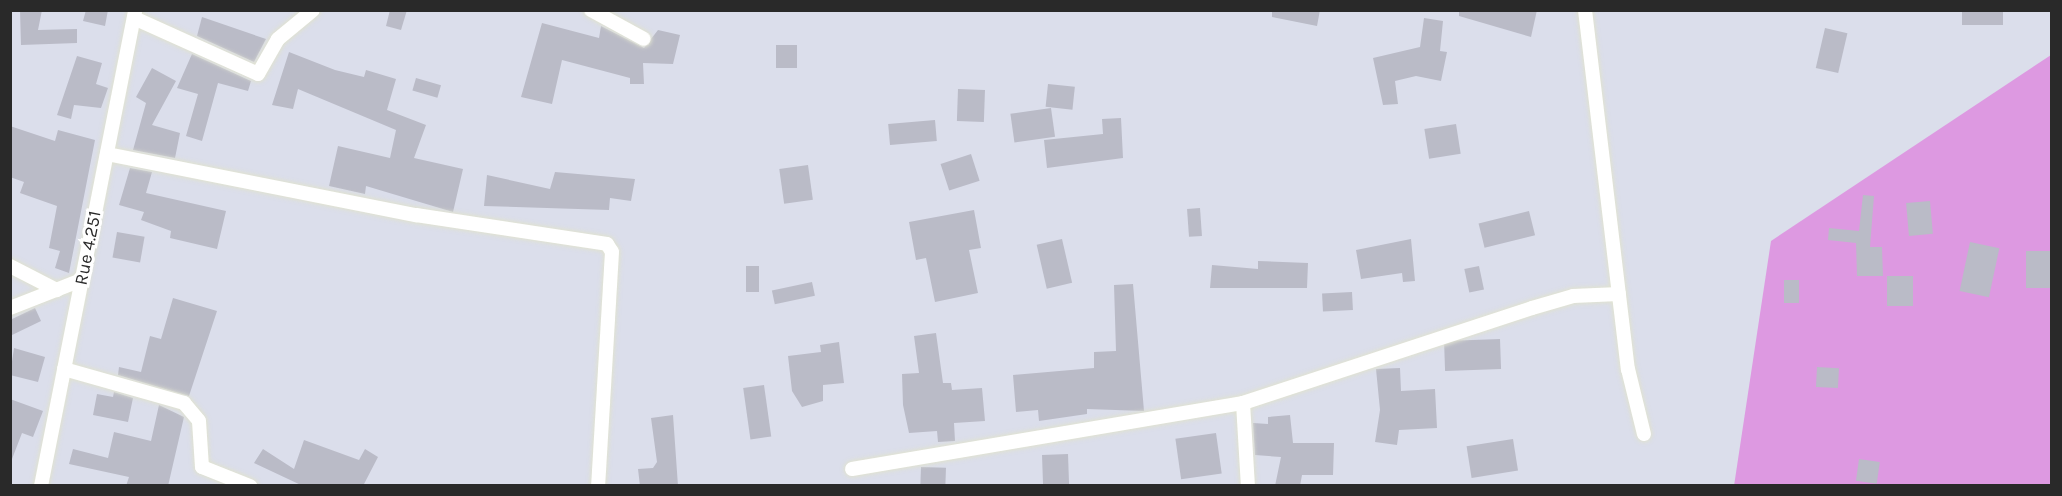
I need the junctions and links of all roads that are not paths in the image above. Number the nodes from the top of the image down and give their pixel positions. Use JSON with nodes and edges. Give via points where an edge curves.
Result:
{"nodes":[{"id":1,"x":313,"y":10,"type":"edge"},
{"id":2,"x":591,"y":10,"type":"edge"},
{"id":3,"x":1585,"y":10,"type":"edge"},
{"id":4,"x":134,"y":14,"type":"edge"},
{"id":5,"x":644,"y":39,"type":"dead end"},
{"id":6,"x":107,"y":154,"type":"junction"},
{"id":7,"x":10,"y":266,"type":"edge"},
{"id":8,"x":81,"y":280,"type":"junction"},
{"id":9,"x":57,"y":290,"type":"junction"},
{"id":10,"x":1619,"y":294,"type":"junction"},
{"id":11,"x":10,"y":308,"type":"edge"},
{"id":12,"x":64,"y":369,"type":"junction"},
{"id":13,"x":1243,"y":403,"type":"junction"},
{"id":14,"x":1644,"y":434,"type":"dead end"},
{"id":15,"x":852,"y":469,"type":"dead end"},
{"id":16,"x":40,"y":486,"type":"edge"},
{"id":17,"x":250,"y":486,"type":"edge"},
{"id":18,"x":598,"y":486,"type":"edge"},
{"id":19,"x":1248,"y":486,"type":"edge"}],
"edges":[{"from":1,"to":4,"type":"street","via":[[278,39],[258,74]]},
{"from":2,"to":5,"type":"street"},
{"from":3,"to":10,"type":"street"},
{"from":4,"to":6,"type":"street","name":"Rue 4.251"},
{"from":6,"to":8,"type":"street","name":"Rue 4.251"},
{"from":6,"to":18,"type":"street","via":[[416,215],[607,244],[612,252]]},
{"from":7,"to":9,"type":"street"},
{"from":8,"to":9,"type":"street"},
{"from":8,"to":12,"type":"street","name":"Rue 4.251"},
{"from":9,"to":11,"type":"street"},
{"from":10,"to":13,"type":"street","via":[[1573,296]]},
{"from":10,"to":14,"type":"street"},
{"from":12,"to":16,"type":"street","name":"Rue 4.251"},
{"from":12,"to":17,"type":"street","via":[[184,403],[199,421],[202,467]]},
{"from":13,"to":15,"type":"street"},
{"from":13,"to":19,"type":"street"}]}
